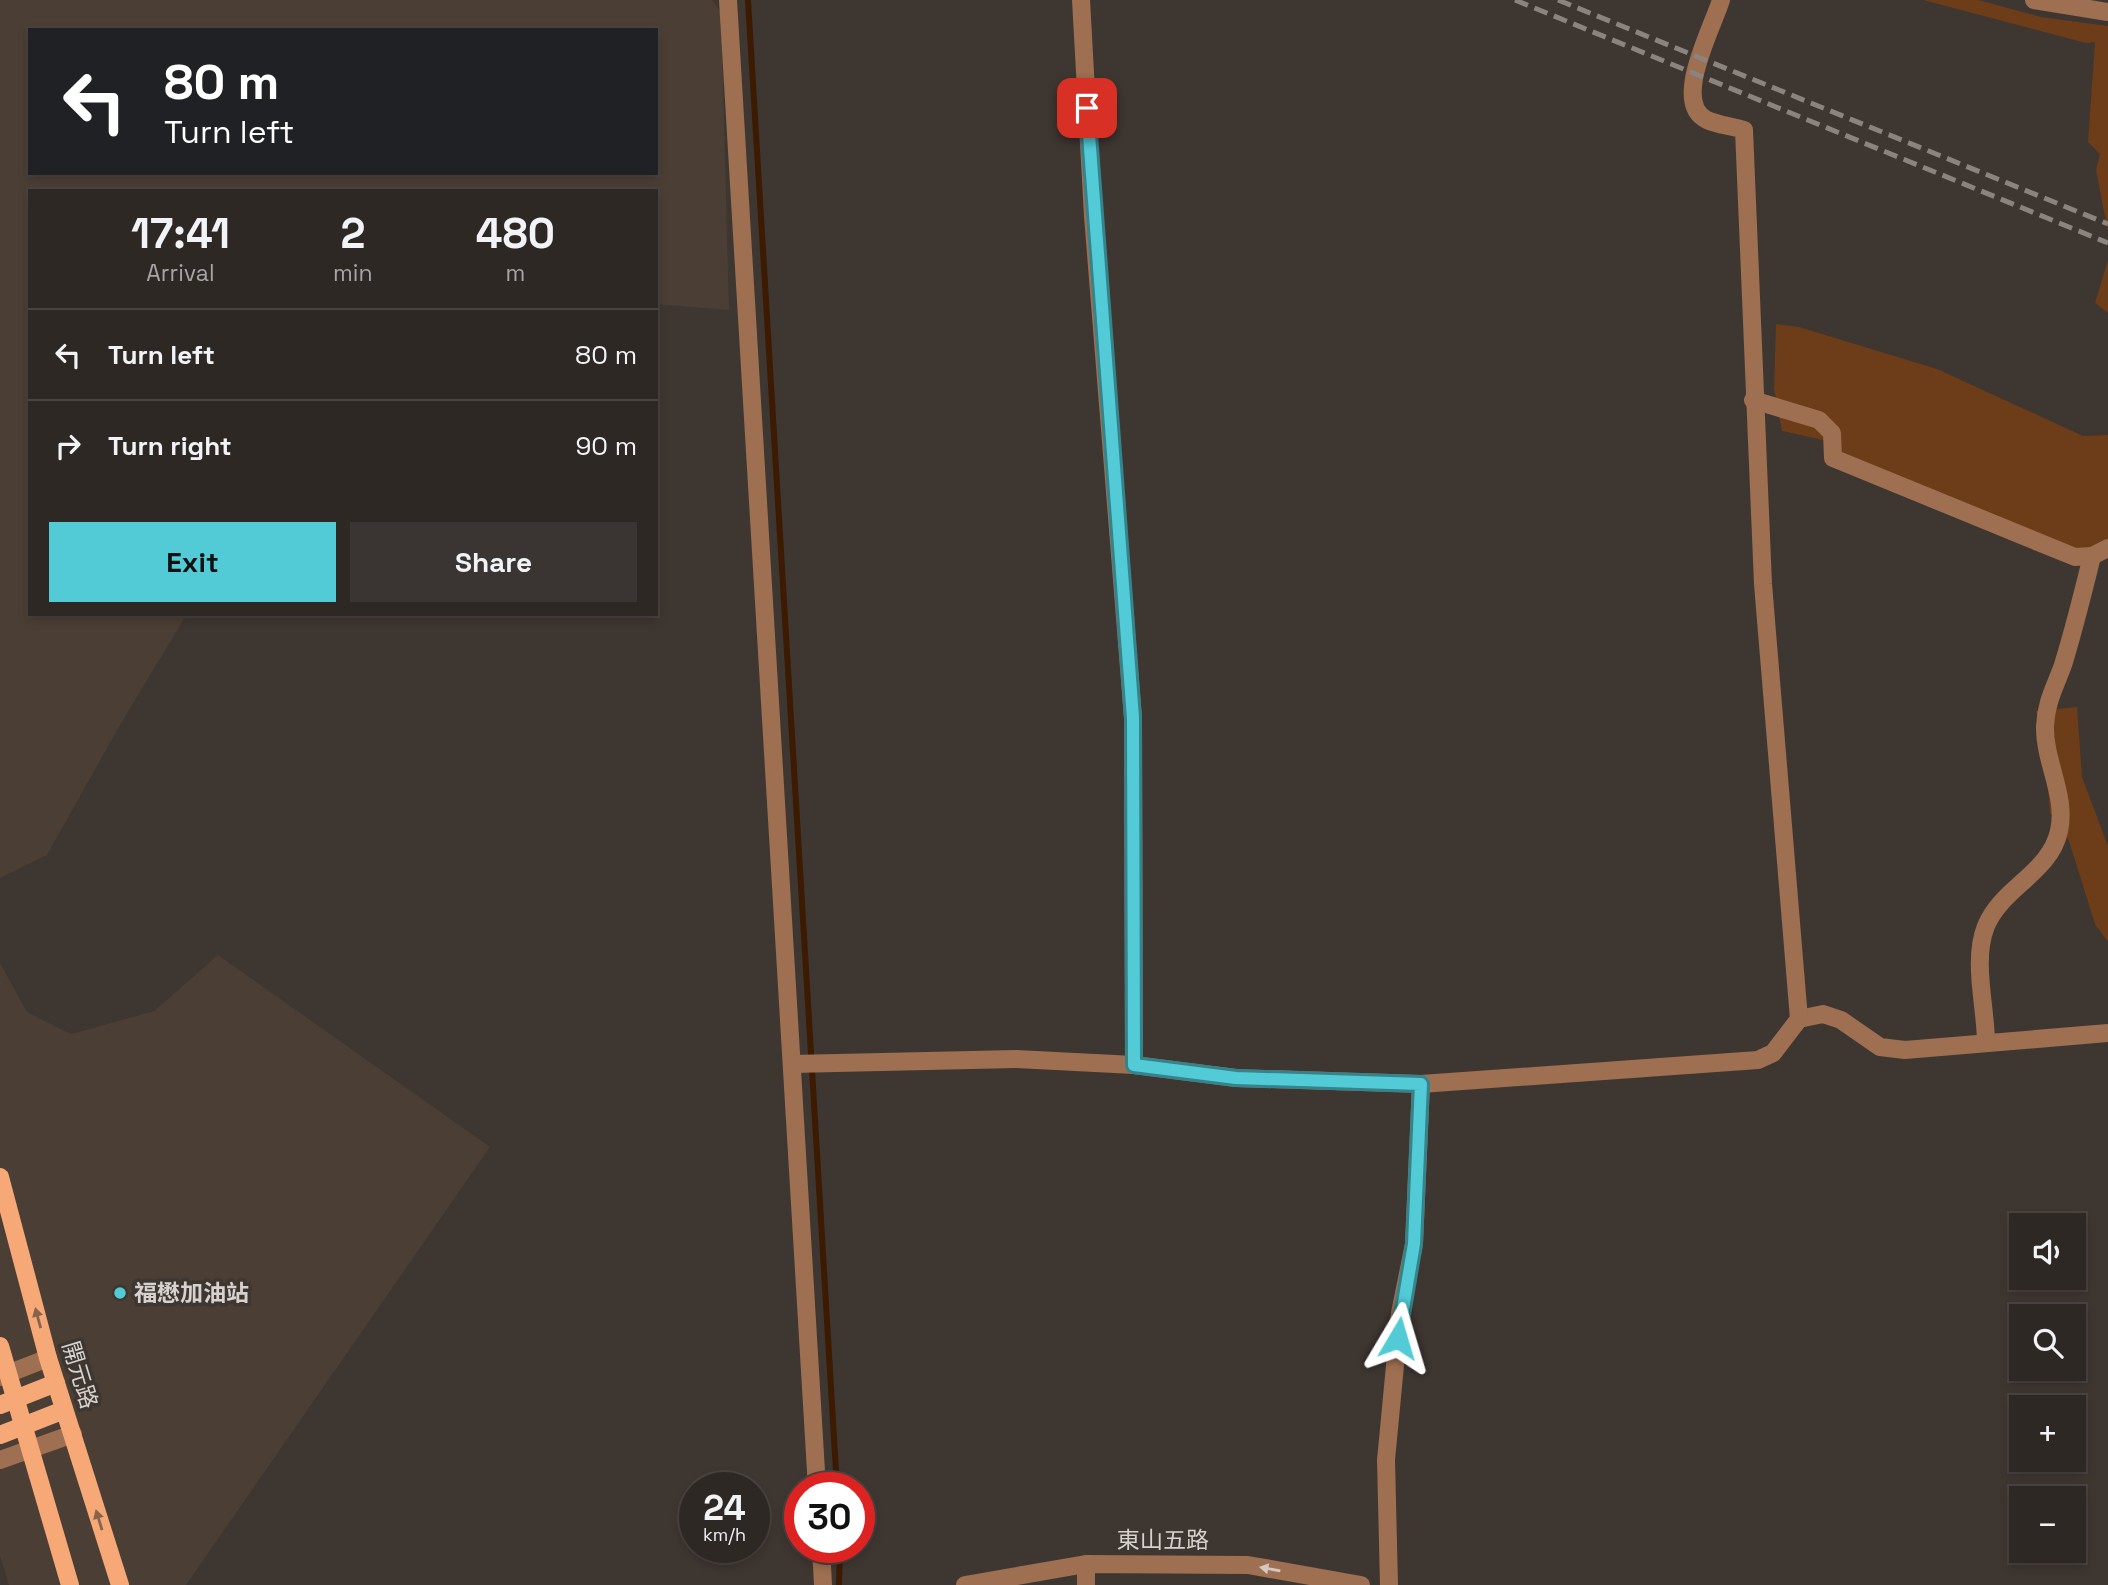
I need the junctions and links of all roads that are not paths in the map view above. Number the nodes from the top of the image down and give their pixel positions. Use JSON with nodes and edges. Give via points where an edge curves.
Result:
{"nodes":[{"id":1,"x":728,"y":0,"type":"edge"},
{"id":2,"x":1081,"y":0,"type":"edge"},
{"id":3,"x":1721,"y":0,"type":"edge"},
{"id":4,"x":2034,"y":0,"type":"edge"},
{"id":5,"x":2108,"y":12,"type":"edge"},
{"id":6,"x":1753,"y":400,"type":"junction"},
{"id":7,"x":2100,"y":552,"type":"edge"},
{"id":8,"x":1799,"y":1019,"type":"junction"},
{"id":9,"x":2108,"y":1033,"type":"edge"},
{"id":10,"x":1986,"y":1043,"type":"junction"},
{"id":11,"x":792,"y":1064,"type":"junction"},
{"id":12,"x":1134,"y":1065,"type":"junction"},
{"id":13,"x":1421,"y":1084,"type":"junction"},
{"id":14,"x":0,"y":1177,"type":"edge"},
{"id":15,"x":0,"y":1346,"type":"edge"},
{"id":16,"x":48,"y":1358,"type":"junction"},
{"id":17,"x":4,"y":1376,"type":"edge"},
{"id":18,"x":56,"y":1384,"type":"junction"},
{"id":19,"x":7,"y":1402,"type":"edge"},
{"id":20,"x":65,"y":1410,"type":"junction"},
{"id":21,"x":22,"y":1426,"type":"junction"},
{"id":22,"x":73,"y":1434,"type":"junction"},
{"id":23,"x":0,"y":1435,"type":"edge"},
{"id":24,"x":29,"y":1449,"type":"junction"},
{"id":25,"x":0,"y":1460,"type":"edge"},
{"id":26,"x":816,"y":1472,"type":"edge"},
{"id":27,"x":822,"y":1563,"type":"edge"},
{"id":28,"x":1086,"y":1564,"type":"junction"},
{"id":29,"x":70,"y":1585,"type":"edge"},
{"id":30,"x":120,"y":1585,"type":"edge"},
{"id":31,"x":823,"y":1585,"type":"edge"},
{"id":32,"x":965,"y":1585,"type":"edge"},
{"id":33,"x":1086,"y":1585,"type":"edge"},
{"id":34,"x":1361,"y":1585,"type":"edge"},
{"id":35,"x":1389,"y":1585,"type":"edge"}],
"edges":[{"from":1,"to":11,"type":"street"},
{"from":2,"to":12,"type":"street","via":[[1093,216],[1133,718]]},
{"from":3,"to":6,"type":"street","via":[[1690,85],[1692,102],[1704,119],[1744,130]]},
{"from":4,"to":5,"type":"street"},
{"from":6,"to":7,"type":"street","via":[[1819,420],[1832,433],[1833,458],[2074,557]]},
{"from":6,"to":8,"type":"street","via":[[1763,584]]},
{"from":7,"to":10,"type":"street","via":[[2062,668],[2048,696],[2045,728],[2059,797],[2060,828],[2054,849],[2001,900],[1981,948]]},
{"from":8,"to":10,"type":"street","via":[[1824,1014],[1842,1020],[1880,1047],[1955,1048]]},
{"from":8,"to":13,"type":"street","via":[[1773,1053],[1758,1060]]},
{"from":9,"to":10,"type":"street"},
{"from":11,"to":12,"type":"street","via":[[1016,1059]]},
{"from":11,"to":26,"type":"street"},
{"from":12,"to":13,"type":"street","via":[[1236,1078]]},
{"from":13,"to":35,"type":"street","via":[[1414,1244],[1400,1314],[1386,1460]]},
{"from":16,"to":14,"type":"main road","name":"開元路","one_way":true},
{"from":15,"to":17,"type":"main road"},
{"from":16,"to":17,"type":"street"},
{"from":16,"to":18,"type":"main road","name":"開元路"},
{"from":17,"to":19,"type":"main road"},
{"from":18,"to":19,"type":"main road"},
{"from":18,"to":20,"type":"main road","name":"開元路"},
{"from":19,"to":21,"type":"main road"},
{"from":20,"to":21,"type":"main road"},
{"from":20,"to":22,"type":"main road","name":"開元路"},
{"from":21,"to":23,"type":"main road"},
{"from":21,"to":24,"type":"main road"},
{"from":22,"to":24,"type":"street"},
{"from":30,"to":22,"type":"main road","name":"開元路","one_way":true},
{"from":24,"to":25,"type":"street"},
{"from":24,"to":29,"type":"main road"},
{"from":27,"to":31,"type":"street"},
{"from":28,"to":32,"type":"street","name":"東山五路"},
{"from":28,"to":33,"type":"street"},
{"from":34,"to":28,"type":"street","name":"東山五路","one_way":true,"via":[[1248,1565]]}]}
